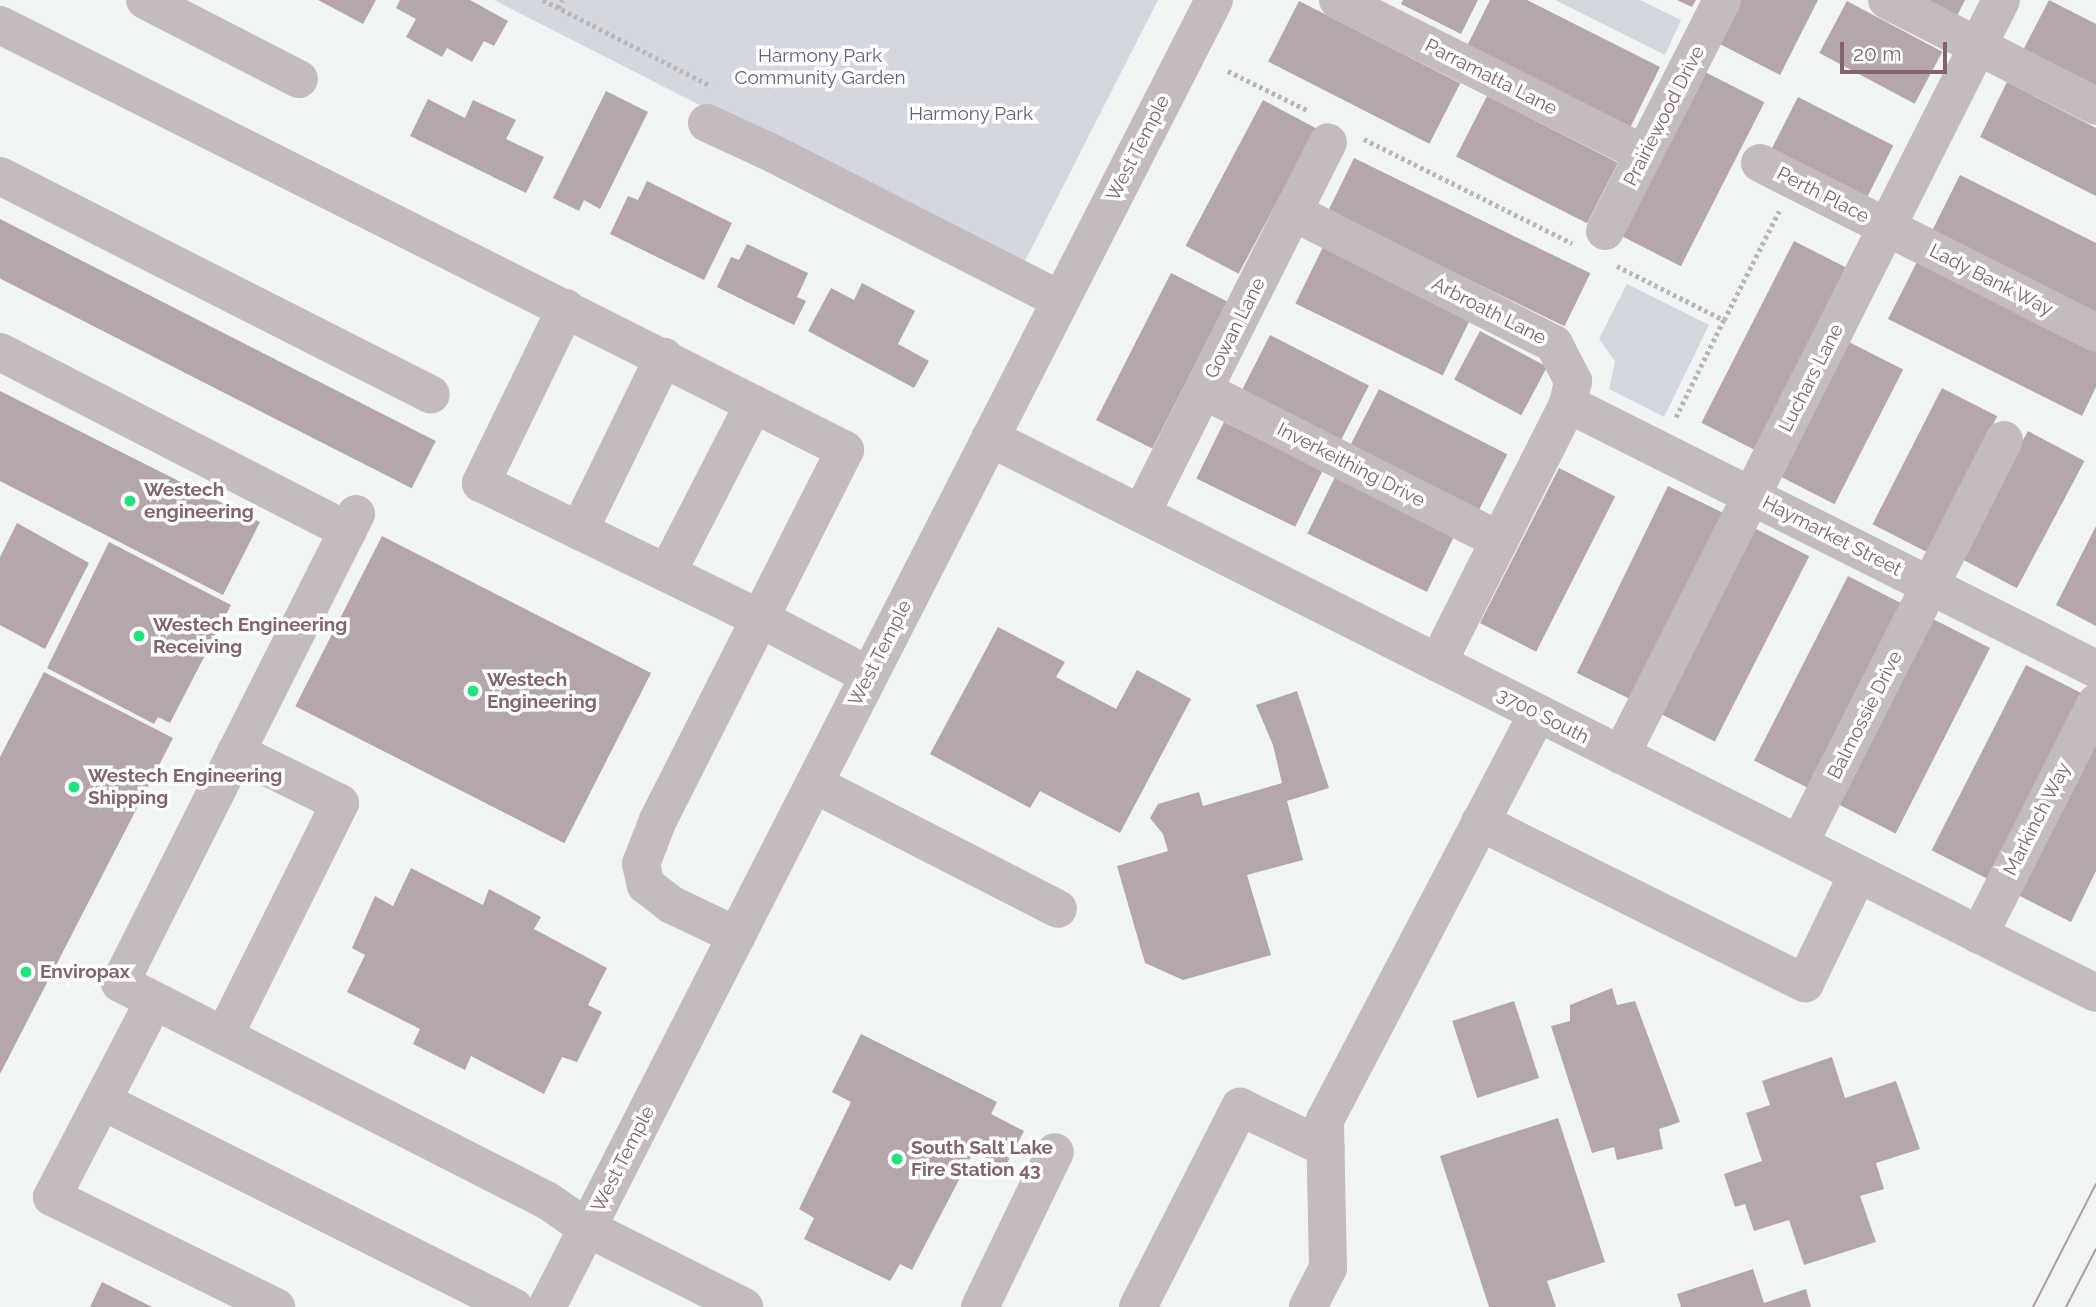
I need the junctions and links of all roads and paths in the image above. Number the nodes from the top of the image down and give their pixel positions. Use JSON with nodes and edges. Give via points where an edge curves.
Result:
{"nodes":[{"id":1,"x":145,"y":0,"type":"edge"},
{"id":2,"x":562,"y":0,"type":"edge"},
{"id":3,"x":1214,"y":0,"type":"edge"},
{"id":4,"x":1338,"y":0,"type":"edge"},
{"id":5,"x":1722,"y":0,"type":"edge"},
{"id":6,"x":1887,"y":0,"type":"edge"},
{"id":7,"x":2001,"y":0,"type":"edge"},
{"id":8,"x":558,"y":8,"type":"dead end"},
{"id":9,"x":1380,"y":9,"type":"edge"},
{"id":10,"x":0,"y":25,"type":"edge"},
{"id":11,"x":1978,"y":46,"type":"junction"},
{"id":12,"x":1228,"y":71,"type":"dead end"},
{"id":13,"x":299,"y":79,"type":"dead end"},
{"id":14,"x":2096,"y":106,"type":"edge"},
{"id":15,"x":707,"y":123,"type":"dead end"},
{"id":16,"x":1332,"y":130,"type":"junction"},
{"id":17,"x":1644,"y":154,"type":"junction"},
{"id":18,"x":1760,"y":163,"type":"dead end"},
{"id":19,"x":0,"y":176,"type":"edge"},
{"id":20,"x":1795,"y":181,"type":"junction"},
{"id":21,"x":1293,"y":212,"type":"junction"},
{"id":22,"x":1887,"y":228,"type":"junction"},
{"id":23,"x":1598,"y":247,"type":"junction"},
{"id":24,"x":1060,"y":300,"type":"junction"},
{"id":25,"x":566,"y":307,"type":"junction"},
{"id":26,"x":1724,"y":320,"type":"junction"},
{"id":27,"x":2096,"y":333,"type":"edge"},
{"id":28,"x":0,"y":352,"type":"edge"},
{"id":29,"x":664,"y":357,"type":"junction"},
{"id":30,"x":1203,"y":390,"type":"junction"},
{"id":31,"x":430,"y":396,"type":"dead end"},
{"id":32,"x":754,"y":404,"type":"junction"},
{"id":33,"x":1567,"y":404,"type":"junction"},
{"id":34,"x":990,"y":438,"type":"junction"},
{"id":35,"x":2004,"y":440,"type":"dead end"},
{"id":36,"x":1660,"y":450,"type":"junction"},
{"id":37,"x":1752,"y":496,"type":"junction"},
{"id":38,"x":1141,"y":514,"type":"junction"},
{"id":39,"x":579,"y":531,"type":"junction"},
{"id":40,"x":1499,"y":540,"type":"junction"},
{"id":41,"x":667,"y":573,"type":"junction"},
{"id":42,"x":1931,"y":586,"type":"junction"},
{"id":43,"x":761,"y":619,"type":"junction"},
{"id":44,"x":1438,"y":663,"type":"junction"},
{"id":45,"x":2096,"y":669,"type":"edge"},
{"id":46,"x":868,"y":676,"type":"junction"},
{"id":47,"x":2096,"y":703,"type":"edge"},
{"id":48,"x":1538,"y":713,"type":"junction"},
{"id":49,"x":236,"y":752,"type":"junction"},
{"id":50,"x":1621,"y":755,"type":"junction"},
{"id":51,"x":814,"y":784,"type":"junction"},
{"id":52,"x":1480,"y":822,"type":"junction"},
{"id":53,"x":1799,"y":844,"type":"junction"},
{"id":54,"x":1858,"y":874,"type":"junction"},
{"id":55,"x":1058,"y":909,"type":"dead end"},
{"id":56,"x":1979,"y":935,"type":"junction"},
{"id":57,"x":737,"y":936,"type":"junction"},
{"id":58,"x":2096,"y":993,"type":"edge"},
{"id":59,"x":154,"y":1001,"type":"junction"},
{"id":60,"x":224,"y":1036,"type":"junction"},
{"id":61,"x":102,"y":1101,"type":"junction"},
{"id":62,"x":1325,"y":1148,"type":"junction"},
{"id":63,"x":1055,"y":1152,"type":"dead end"},
{"id":64,"x":587,"y":1228,"type":"junction"},
{"id":65,"x":276,"y":1307,"type":"edge"},
{"id":66,"x":514,"y":1307,"type":"edge"},
{"id":67,"x":547,"y":1307,"type":"edge"},
{"id":68,"x":744,"y":1307,"type":"edge"},
{"id":69,"x":980,"y":1307,"type":"edge"},
{"id":70,"x":1138,"y":1307,"type":"edge"},
{"id":71,"x":1308,"y":1307,"type":"edge"}],
"edges":[{"from":1,"to":13,"type":"street"},
{"from":2,"to":8,"type":"path"},
{"from":3,"to":24,"type":"street","name":"West Temple"},
{"from":4,"to":9,"type":"street","name":"Parramatta Lane"},
{"from":5,"to":17,"type":"street","name":"Prairiewood Drive"},
{"from":6,"to":11,"type":"street"},
{"from":7,"to":11,"type":"street","name":"Luchars Lane"},
{"from":9,"to":17,"type":"street","name":"Parramatta Lane"},
{"from":10,"to":25,"type":"street"},
{"from":11,"to":14,"type":"street"},
{"from":11,"to":22,"type":"street","name":"Luchars Lane"},
{"from":12,"to":16,"type":"path"},
{"from":15,"to":24,"type":"street"},
{"from":16,"to":21,"type":"street","name":"Gowan Lane"},
{"from":16,"to":23,"type":"path"},
{"from":17,"to":23,"type":"street","name":"Prairiewood Drive"},
{"from":18,"to":20,"type":"street","name":"Perth Place"},
{"from":19,"to":31,"type":"street"},
{"from":20,"to":22,"type":"street","name":"Perth Place"},
{"from":20,"to":26,"type":"path"},
{"from":21,"to":30,"type":"street","name":"Gowan Lane"},
{"from":21,"to":33,"type":"street","name":"Arbroath Lane","via":[[1554,344],[1573,381]]},
{"from":22,"to":27,"type":"street","name":"Lady Bank Way"},
{"from":22,"to":37,"type":"street","name":"Luchars Lane"},
{"from":23,"to":26,"type":"path"},
{"from":24,"to":34,"type":"street","name":"West Temple"},
{"from":25,"to":29,"type":"street"},
{"from":25,"to":39,"type":"street","via":[[481,483]]},
{"from":26,"to":36,"type":"path"},
{"from":28,"to":49,"type":"street","via":[[352,523]]},
{"from":29,"to":32,"type":"street"},
{"from":29,"to":39,"type":"street"},
{"from":30,"to":38,"type":"street","name":"Gowan Lane"},
{"from":30,"to":40,"type":"street","name":"Inverkeithing Drive"},
{"from":32,"to":41,"type":"street"},
{"from":32,"to":43,"type":"street","via":[[845,450]]},
{"from":33,"to":36,"type":"street","name":"Haymarket Street"},
{"from":33,"to":40,"type":"street","name":"Arbroath Lane"},
{"from":34,"to":38,"type":"street","name":"3700 South"},
{"from":34,"to":46,"type":"street","name":"West Temple"},
{"from":35,"to":42,"type":"street","name":"Balmossie Drive"},
{"from":36,"to":37,"type":"street","name":"Haymarket Street"},
{"from":37,"to":42,"type":"street","name":"Haymarket Street"},
{"from":37,"to":50,"type":"street","name":"Luchars Lane"},
{"from":38,"to":44,"type":"street","name":"3700 South"},
{"from":39,"to":41,"type":"street"},
{"from":40,"to":44,"type":"street","name":"Arbroath Lane"},
{"from":41,"to":43,"type":"street"},
{"from":42,"to":45,"type":"street","name":"Haymarket Street"},
{"from":42,"to":53,"type":"street","name":"Balmossie Drive"},
{"from":43,"to":46,"type":"street"},
{"from":43,"to":57,"type":"street","via":[[658,820],[641,863],[646,885],[670,904]]},
{"from":44,"to":48,"type":"street","name":"3700 South"},
{"from":46,"to":51,"type":"street","name":"West Temple"},
{"from":47,"to":56,"type":"street","name":"Markinch Way"},
{"from":48,"to":50,"type":"street","name":"3700 South"},
{"from":48,"to":52,"type":"street"},
{"from":49,"to":59,"type":"street","via":[[120,983]]},
{"from":49,"to":60,"type":"street","via":[[340,803]]},
{"from":50,"to":53,"type":"street","name":"3700 South"},
{"from":51,"to":55,"type":"street"},
{"from":51,"to":57,"type":"street","name":"West Temple"},
{"from":52,"to":54,"type":"street","via":[[1805,982]]},
{"from":52,"to":62,"type":"street","via":[[1325,1120]]},
{"from":53,"to":54,"type":"street","name":"3700 South"},
{"from":54,"to":56,"type":"street","name":"3700 South"},
{"from":56,"to":58,"type":"street","name":"3700 South"},
{"from":57,"to":64,"type":"street","name":"West Temple"},
{"from":59,"to":60,"type":"street"},
{"from":59,"to":61,"type":"street"},
{"from":60,"to":64,"type":"street","via":[[548,1201]]},
{"from":61,"to":65,"type":"street","via":[[52,1197]]},
{"from":61,"to":66,"type":"street"},
{"from":62,"to":70,"type":"street","via":[[1240,1107]]},
{"from":62,"to":71,"type":"street","via":[[1328,1268]]},
{"from":63,"to":69,"type":"street"},
{"from":64,"to":67,"type":"street","name":"West Temple"},
{"from":64,"to":68,"type":"street"}]}
